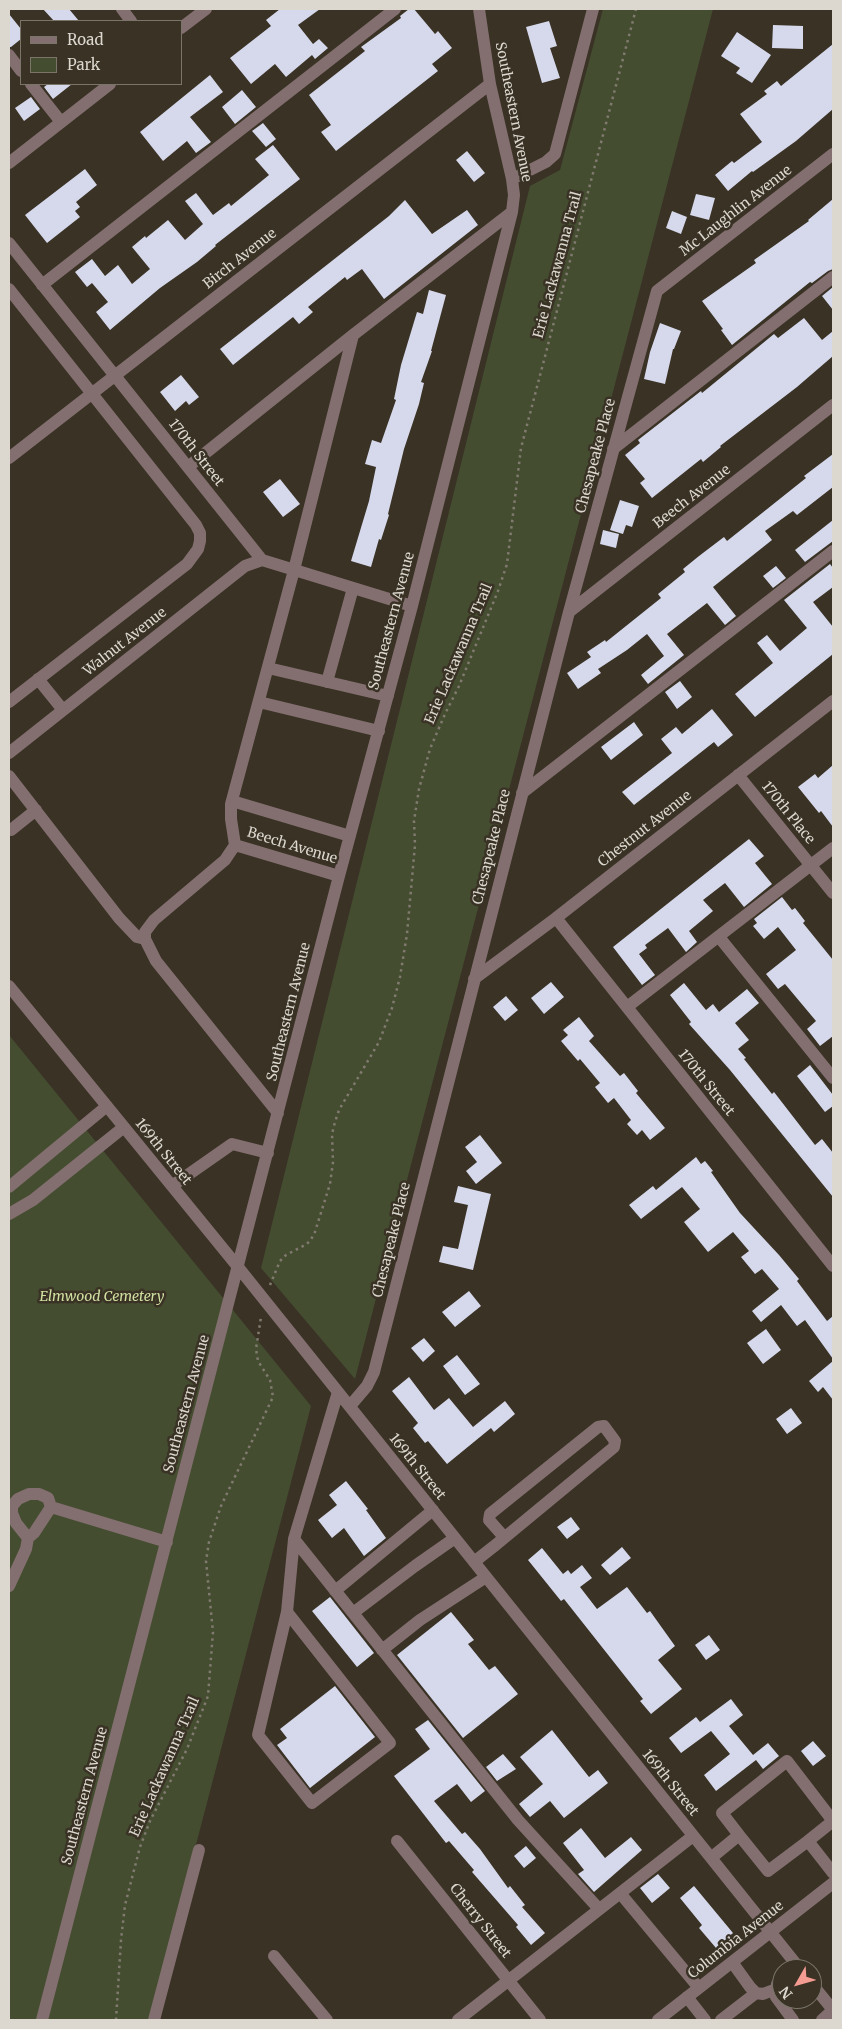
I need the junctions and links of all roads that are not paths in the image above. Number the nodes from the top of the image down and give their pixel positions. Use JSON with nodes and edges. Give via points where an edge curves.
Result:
{"nodes":[{"id":1,"x":122,"y":9,"type":"edge"},
{"id":2,"x":206,"y":9,"type":"edge"},
{"id":3,"x":395,"y":9,"type":"edge"},
{"id":4,"x":479,"y":9,"type":"edge"},
{"id":5,"x":593,"y":9,"type":"edge"},
{"id":6,"x":130,"y":20,"type":"edge"},
{"id":7,"x":182,"y":27,"type":"edge"},
{"id":8,"x":9,"y":55,"type":"edge"},
{"id":9,"x":20,"y":70,"type":"edge"},
{"id":10,"x":490,"y":84,"type":"junction"},
{"id":11,"x":32,"y":85,"type":"edge"},
{"id":12,"x":109,"y":85,"type":"edge"},
{"id":13,"x":61,"y":122,"type":"junction"},
{"id":14,"x":833,"y":154,"type":"edge"},
{"id":15,"x":9,"y":163,"type":"edge"},
{"id":16,"x":512,"y":179,"type":"junction"},
{"id":17,"x":512,"y":212,"type":"junction"},
{"id":18,"x":9,"y":242,"type":"edge"},
{"id":19,"x":833,"y":277,"type":"edge"},
{"id":20,"x":42,"y":284,"type":"junction"},
{"id":21,"x":9,"y":289,"type":"edge"},
{"id":22,"x":657,"y":291,"type":"joint"},
{"id":23,"x":353,"y":335,"type":"junction"},
{"id":24,"x":115,"y":375,"type":"junction"},
{"id":25,"x":92,"y":393,"type":"junction"},
{"id":26,"x":833,"y":405,"type":"edge"},
{"id":27,"x":613,"y":448,"type":"junction"},
{"id":28,"x":9,"y":458,"type":"edge"},
{"id":29,"x":188,"y":467,"type":"junction"},
{"id":30,"x":833,"y":551,"type":"edge"},
{"id":31,"x":262,"y":560,"type":"junction"},
{"id":32,"x":294,"y":570,"type":"junction"},
{"id":33,"x":353,"y":588,"type":"junction"},
{"id":34,"x":412,"y":606,"type":"junction"},
{"id":35,"x":569,"y":612,"type":"junction"},
{"id":36,"x":268,"y":668,"type":"junction"},
{"id":37,"x":38,"y":679,"type":"junction"},
{"id":38,"x":327,"y":682,"type":"junction"},
{"id":39,"x":388,"y":696,"type":"junction"},
{"id":40,"x":833,"y":701,"type":"edge"},
{"id":41,"x":9,"y":702,"type":"edge"},
{"id":42,"x":259,"y":702,"type":"junction"},
{"id":43,"x":63,"y":710,"type":"junction"},
{"id":44,"x":379,"y":732,"type":"junction"},
{"id":45,"x":9,"y":753,"type":"edge"},
{"id":46,"x":738,"y":775,"type":"junction"},
{"id":47,"x":9,"y":776,"type":"edge"},
{"id":48,"x":522,"y":793,"type":"junction"},
{"id":49,"x":232,"y":801,"type":"junction"},
{"id":50,"x":36,"y":810,"type":"junction"},
{"id":51,"x":9,"y":829,"type":"edge"},
{"id":52,"x":350,"y":836,"type":"junction"},
{"id":53,"x":235,"y":845,"type":"junction"},
{"id":54,"x":833,"y":848,"type":"edge"},
{"id":55,"x":811,"y":865,"type":"junction"},
{"id":56,"x":339,"y":876,"type":"junction"},
{"id":57,"x":833,"y":893,"type":"edge"},
{"id":58,"x":556,"y":918,"type":"junction"},
{"id":59,"x":719,"y":936,"type":"junction"},
{"id":60,"x":145,"y":939,"type":"junction"},
{"id":61,"x":474,"y":980,"type":"junction"},
{"id":62,"x":9,"y":986,"type":"edge"},
{"id":63,"x":627,"y":1007,"type":"junction"},
{"id":64,"x":833,"y":1078,"type":"edge"},
{"id":65,"x":107,"y":1106,"type":"junction"},
{"id":66,"x":278,"y":1113,"type":"junction"},
{"id":67,"x":124,"y":1127,"type":"junction"},
{"id":68,"x":268,"y":1153,"type":"junction"},
{"id":69,"x":172,"y":1186,"type":"junction"},
{"id":70,"x":9,"y":1187,"type":"edge"},
{"id":71,"x":9,"y":1214,"type":"edge"},
{"id":72,"x":833,"y":1266,"type":"edge"},
{"id":73,"x":238,"y":1267,"type":"junction"},
{"id":74,"x":338,"y":1392,"type":"junction"},
{"id":75,"x":350,"y":1406,"type":"junction"},
{"id":76,"x":10,"y":1505,"type":"edge"},
{"id":77,"x":51,"y":1508,"type":"junction"},
{"id":78,"x":433,"y":1510,"type":"junction"},
{"id":79,"x":504,"y":1537,"type":"junction"},
{"id":80,"x":28,"y":1538,"type":"junction"},
{"id":81,"x":455,"y":1538,"type":"junction"},
{"id":82,"x":294,"y":1539,"type":"junction"},
{"id":83,"x":167,"y":1542,"type":"junction"},
{"id":84,"x":474,"y":1562,"type":"junction"},
{"id":85,"x":486,"y":1576,"type":"junction"},
{"id":86,"x":9,"y":1586,"type":"edge"},
{"id":87,"x":335,"y":1591,"type":"junction"},
{"id":88,"x":287,"y":1612,"type":"junction"},
{"id":89,"x":353,"y":1613,"type":"junction"},
{"id":90,"x":382,"y":1650,"type":"junction"},
{"id":91,"x":739,"y":1835,"type":"junction"},
{"id":92,"x":693,"y":1836,"type":"junction"},
{"id":93,"x":397,"y":1841,"type":"dead end"},
{"id":94,"x":808,"y":1842,"type":"junction"},
{"id":95,"x":199,"y":1850,"type":"dead end"},
{"id":96,"x":710,"y":1858,"type":"junction"},
{"id":97,"x":833,"y":1873,"type":"edge"},
{"id":98,"x":833,"y":1883,"type":"edge"},
{"id":99,"x":620,"y":1893,"type":"junction"},
{"id":100,"x":599,"y":1910,"type":"junction"},
{"id":101,"x":771,"y":1932,"type":"junction"},
{"id":102,"x":274,"y":1956,"type":"dead end"},
{"id":103,"x":790,"y":1959,"type":"edge"},
{"id":104,"x":732,"y":1962,"type":"junction"},
{"id":105,"x":508,"y":1980,"type":"junction"},
{"id":106,"x":700,"y":1988,"type":"junction"},
{"id":107,"x":772,"y":1988,"type":"edge"},
{"id":108,"x":756,"y":1993,"type":"junction"},
{"id":109,"x":822,"y":1996,"type":"edge"},
{"id":110,"x":687,"y":1998,"type":"junction"},
{"id":111,"x":783,"y":2009,"type":"edge"},
{"id":112,"x":833,"y":2010,"type":"edge"},
{"id":113,"x":42,"y":2020,"type":"edge"},
{"id":114,"x":154,"y":2020,"type":"edge"},
{"id":115,"x":327,"y":2020,"type":"edge"},
{"id":116,"x":458,"y":2020,"type":"edge"},
{"id":117,"x":540,"y":2020,"type":"edge"},
{"id":118,"x":658,"y":2020,"type":"edge"},
{"id":119,"x":705,"y":2020,"type":"edge"},
{"id":120,"x":721,"y":2020,"type":"edge"},
{"id":121,"x":793,"y":2020,"type":"edge"},
{"id":122,"x":822,"y":2020,"type":"edge"}],
"edges":[{"from":1,"to":6,"type":"street"},
{"from":2,"to":7,"type":"street"},
{"from":3,"to":20,"type":"street"},
{"from":4,"to":10,"type":"street","name":"Southeastern Avenue"},
{"from":5,"to":16,"type":"street","via":[[554,154],[546,162]]},
{"from":8,"to":9,"type":"street"},
{"from":10,"to":16,"type":"street","name":"Southeastern Avenue"},
{"from":10,"to":24,"type":"street","name":"Birch Avenue"},
{"from":11,"to":13,"type":"street"},
{"from":12,"to":13,"type":"street"},
{"from":13,"to":15,"type":"street"},
{"from":14,"to":22,"type":"street","name":"Mc Laughlin Avenue"},
{"from":16,"to":17,"type":"street","name":"Southeastern Avenue"},
{"from":17,"to":23,"type":"street"},
{"from":17,"to":34,"type":"street","name":"Southeastern Avenue"},
{"from":18,"to":20,"type":"street","name":"170th Street"},
{"from":19,"to":27,"type":"street"},
{"from":20,"to":24,"type":"street","name":"170th Street"},
{"from":21,"to":25,"type":"street"},
{"from":22,"to":27,"type":"street","name":"Chesapeake Place"},
{"from":23,"to":29,"type":"street"},
{"from":23,"to":32,"type":"street"},
{"from":24,"to":25,"type":"street","name":"Birch Avenue"},
{"from":24,"to":29,"type":"street","name":"170th Street"},
{"from":25,"to":28,"type":"street","name":"Birch Avenue"},
{"from":25,"to":37,"type":"street","via":[[196,525],[200,541],[187,564]]},
{"from":26,"to":35,"type":"street","name":"Beech Avenue"},
{"from":27,"to":35,"type":"street","name":"Chesapeake Place"},
{"from":29,"to":31,"type":"street","name":"170th Street"},
{"from":30,"to":48,"type":"street"},
{"from":31,"to":32,"type":"street"},
{"from":31,"to":43,"type":"street","name":"Walnut Avenue","via":[[245,566]]},
{"from":32,"to":33,"type":"street"},
{"from":32,"to":36,"type":"street"},
{"from":33,"to":34,"type":"street"},
{"from":33,"to":38,"type":"street"},
{"from":34,"to":39,"type":"street","name":"Southeastern Avenue"},
{"from":35,"to":48,"type":"street","name":"Chesapeake Place"},
{"from":36,"to":38,"type":"street"},
{"from":36,"to":42,"type":"street"},
{"from":37,"to":41,"type":"street"},
{"from":37,"to":43,"type":"street"},
{"from":38,"to":39,"type":"street"},
{"from":39,"to":44,"type":"street","name":"Southeastern Avenue"},
{"from":40,"to":46,"type":"street","name":"Chestnut Avenue"},
{"from":42,"to":44,"type":"street"},
{"from":42,"to":49,"type":"street"},
{"from":43,"to":45,"type":"street","name":"Walnut Avenue"},
{"from":44,"to":52,"type":"street","name":"Southeastern Avenue"},
{"from":46,"to":55,"type":"street","name":"170th Place"},
{"from":46,"to":58,"type":"street","name":"Chestnut Avenue"},
{"from":47,"to":50,"type":"street"},
{"from":48,"to":61,"type":"street","name":"Chesapeake Place"},
{"from":49,"to":52,"type":"street"},
{"from":49,"to":53,"type":"street"},
{"from":50,"to":51,"type":"street"},
{"from":50,"to":60,"type":"street","via":[[119,918],[137,937]]},
{"from":52,"to":56,"type":"street","name":"Southeastern Avenue"},
{"from":53,"to":56,"type":"street","name":"Beech Avenue"},
{"from":53,"to":60,"type":"street","via":[[225,860],[154,920],[145,932]]},
{"from":54,"to":55,"type":"street"},
{"from":55,"to":57,"type":"street","name":"170th Place"},
{"from":55,"to":59,"type":"street"},
{"from":56,"to":66,"type":"street","name":"Southeastern Avenue"},
{"from":58,"to":61,"type":"street","name":"Chestnut Avenue"},
{"from":58,"to":63,"type":"street","name":"170th Street"},
{"from":59,"to":63,"type":"street"},
{"from":59,"to":64,"type":"street"},
{"from":60,"to":66,"type":"street","via":[[156,961]]},
{"from":61,"to":75,"type":"street","name":"Chesapeake Place","via":[[374,1372]]},
{"from":62,"to":65,"type":"street","name":"169th Street"},
{"from":63,"to":72,"type":"street","name":"170th Street"},
{"from":65,"to":67,"type":"street","name":"169th Street"},
{"from":65,"to":70,"type":"street"},
{"from":66,"to":68,"type":"street","name":"Southeastern Avenue"},
{"from":67,"to":69,"type":"street","name":"169th Street"},
{"from":67,"to":71,"type":"street","via":[[33,1200]]},
{"from":68,"to":69,"type":"street","via":[[232,1144]]},
{"from":68,"to":73,"type":"street","name":"Southeastern Avenue"},
{"from":69,"to":73,"type":"street","name":"169th Street"},
{"from":73,"to":74,"type":"street","name":"169th Street"},
{"from":73,"to":83,"type":"street","name":"Southeastern Avenue"},
{"from":74,"to":75,"type":"street","name":"169th Street"},
{"from":74,"to":82,"type":"street"},
{"from":75,"to":78,"type":"street","name":"169th Street"},
{"from":76,"to":77,"type":"street","via":[[23,1496],[39,1494],[48,1498]]},
{"from":76,"to":80,"type":"street","via":[[16,1523]]},
{"from":77,"to":80,"type":"street"},
{"from":77,"to":83,"type":"street"},
{"from":78,"to":81,"type":"street","name":"169th Street"},
{"from":78,"to":87,"type":"street"},
{"from":79,"to":79,"type":"street","via":[[614,1447],[615,1441],[604,1426],[598,1427],[490,1514],[489,1520]]},
{"from":79,"to":84,"type":"street"},
{"from":80,"to":86,"type":"street"},
{"from":81,"to":84,"type":"street","name":"169th Street"},
{"from":81,"to":89,"type":"street"},
{"from":82,"to":87,"type":"street"},
{"from":82,"to":88,"type":"street"},
{"from":83,"to":113,"type":"street","name":"Southeastern Avenue"},
{"from":84,"to":85,"type":"street","name":"169th Street"},
{"from":85,"to":90,"type":"street"},
{"from":85,"to":92,"type":"street","name":"169th Street"},
{"from":87,"to":89,"type":"street"},
{"from":88,"to":88,"type":"street","via":[[258,1735],[312,1803],[390,1742]]},
{"from":89,"to":90,"type":"street"},
{"from":90,"to":100,"type":"street","via":[[518,1820]]},
{"from":91,"to":94,"type":"street","via":[[768,1871]]},
{"from":91,"to":94,"type":"street","via":[[722,1814],[787,1761],[833,1821]]},
{"from":91,"to":96,"type":"street"},
{"from":92,"to":96,"type":"street","name":"169th Street"},
{"from":92,"to":99,"type":"street"},
{"from":93,"to":105,"type":"street","name":"Cherry Street"},
{"from":94,"to":97,"type":"street"},
{"from":95,"to":114,"type":"street"},
{"from":96,"to":101,"type":"street","name":"169th Street"},
{"from":98,"to":101,"type":"street","name":"Columbia Avenue"},
{"from":99,"to":100,"type":"street"},
{"from":99,"to":106,"type":"street"},
{"from":100,"to":105,"type":"street"},
{"from":101,"to":103,"type":"street","name":"169th Street"},
{"from":101,"to":104,"type":"street","name":"Columbia Avenue"},
{"from":102,"to":115,"type":"street"},
{"from":104,"to":106,"type":"street","name":"Columbia Avenue"},
{"from":104,"to":108,"type":"street"},
{"from":105,"to":116,"type":"street"},
{"from":105,"to":117,"type":"street","name":"Cherry Street"},
{"from":106,"to":110,"type":"street","name":"Columbia Avenue"},
{"from":107,"to":108,"type":"street","via":[[763,1994]]},
{"from":108,"to":120,"type":"street"},
{"from":109,"to":112,"type":"street"},
{"from":110,"to":118,"type":"street","name":"Columbia Avenue"},
{"from":110,"to":119,"type":"street"},
{"from":111,"to":121,"type":"street"},
{"from":112,"to":122,"type":"street"}]}
